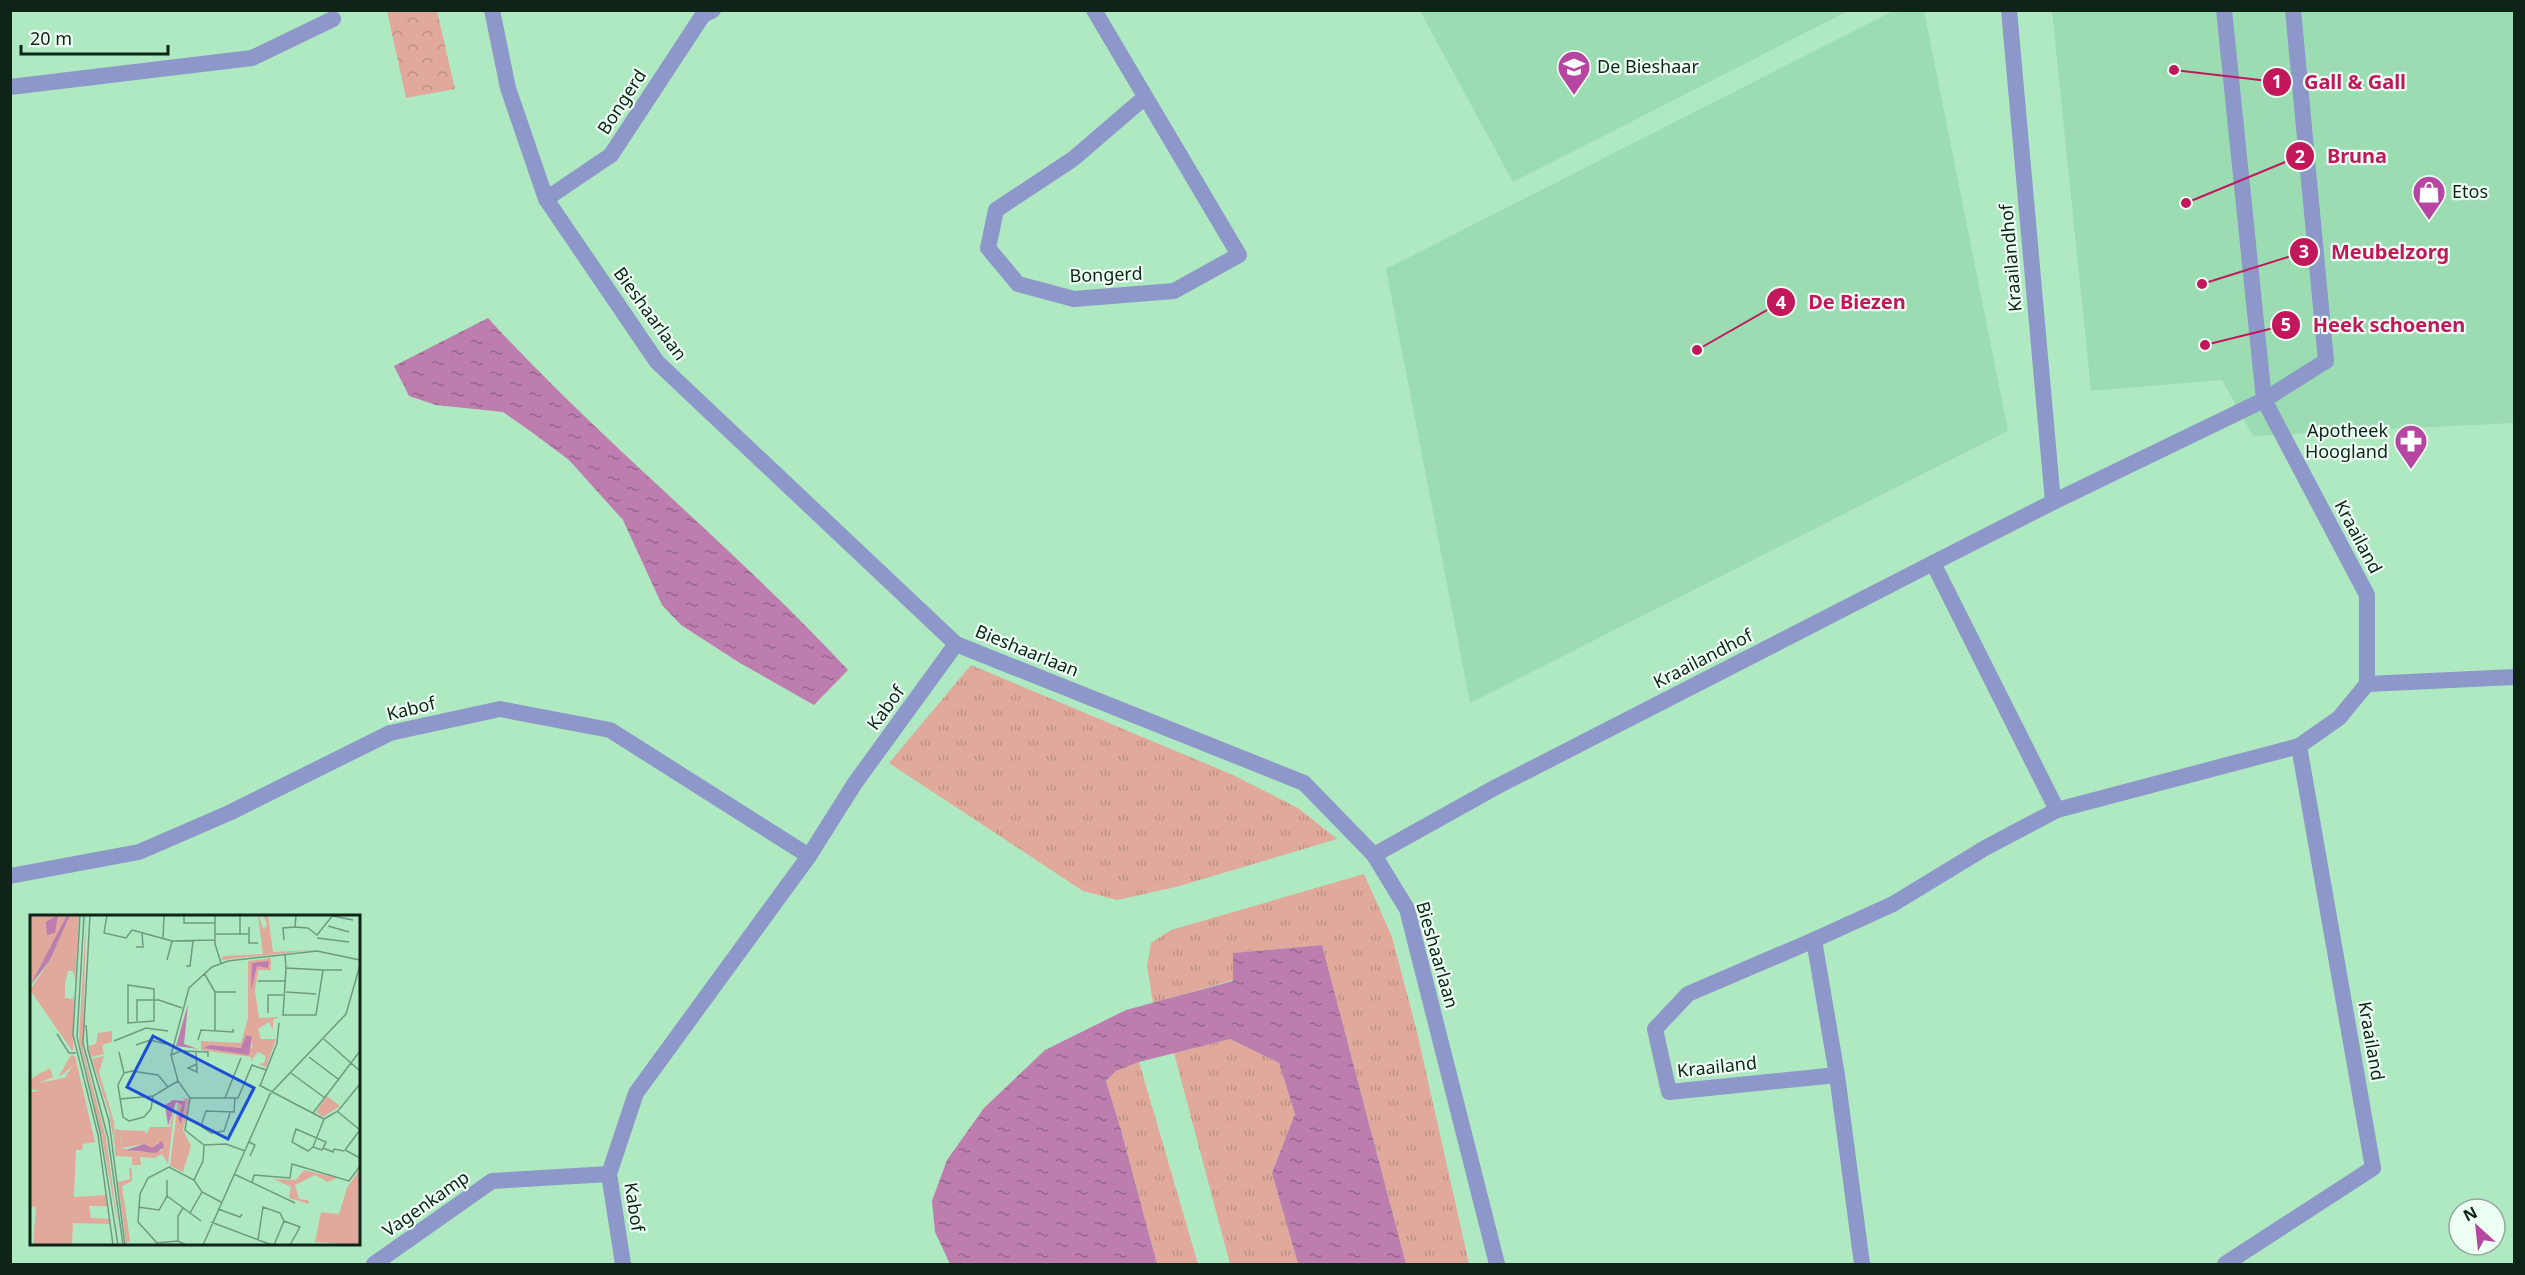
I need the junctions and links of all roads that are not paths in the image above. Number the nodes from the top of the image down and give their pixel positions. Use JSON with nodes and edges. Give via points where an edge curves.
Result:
{"nodes":[{"id":1,"x":492,"y":10,"type":"edge"},
{"id":2,"x":713,"y":10,"type":"edge"},
{"id":3,"x":1094,"y":10,"type":"edge"},
{"id":4,"x":2009,"y":10,"type":"edge"},
{"id":5,"x":2224,"y":10,"type":"edge"},
{"id":6,"x":2293,"y":10,"type":"edge"},
{"id":7,"x":333,"y":19,"type":"dead end"},
{"id":8,"x":10,"y":87,"type":"edge"},
{"id":9,"x":1144,"y":98,"type":"junction"},
{"id":10,"x":546,"y":199,"type":"junction"},
{"id":11,"x":2264,"y":400,"type":"junction"},
{"id":12,"x":2053,"y":502,"type":"junction"},
{"id":13,"x":1933,"y":563,"type":"junction"},
{"id":14,"x":956,"y":644,"type":"junction"},
{"id":15,"x":2514,"y":677,"type":"edge"},
{"id":16,"x":2367,"y":684,"type":"junction"},
{"id":17,"x":2299,"y":746,"type":"junction"},
{"id":18,"x":2057,"y":810,"type":"junction"},
{"id":19,"x":1374,"y":855,"type":"junction"},
{"id":20,"x":809,"y":856,"type":"junction"},
{"id":21,"x":10,"y":876,"type":"edge"},
{"id":22,"x":1814,"y":940,"type":"junction"},
{"id":23,"x":1837,"y":1075,"type":"junction"},
{"id":24,"x":609,"y":1174,"type":"junction"},
{"id":25,"x":374,"y":1264,"type":"edge"},
{"id":26,"x":623,"y":1264,"type":"edge"},
{"id":27,"x":1497,"y":1264,"type":"edge"},
{"id":28,"x":1862,"y":1264,"type":"edge"},
{"id":29,"x":2225,"y":1264,"type":"edge"}],
"edges":[{"from":1,"to":10,"type":"street","name":"Bieshaarlaan","via":[[508,88]]},
{"from":2,"to":10,"type":"street","name":"Bongerd","via":[[702,15],[611,155]]},
{"from":3,"to":9,"type":"street","name":"Bongerd"},
{"from":4,"to":12,"type":"street","name":"Kraailandhof"},
{"from":5,"to":11,"type":"street"},
{"from":6,"to":11,"type":"street","name":"Kraailandhof","via":[[2326,361]]},
{"from":7,"to":8,"type":"street","via":[[252,58]]},
{"from":9,"to":9,"type":"street","name":"Bongerd","via":[[1073,159],[996,210],[988,248],[1018,284],[1074,299],[1174,291],[1239,255]]},
{"from":10,"to":14,"type":"street","name":"Bieshaarlaan","via":[[657,362]]},
{"from":11,"to":12,"type":"street","name":"Kraailandhof"},
{"from":11,"to":16,"type":"street","name":"Kraailand","via":[[2367,595]]},
{"from":12,"to":13,"type":"street","name":"Kraailandhof"},
{"from":13,"to":18,"type":"street"},
{"from":13,"to":19,"type":"street","name":"Kraailandhof","via":[[1507,781]]},
{"from":14,"to":19,"type":"street","name":"Bieshaarlaan","via":[[1304,783]]},
{"from":14,"to":20,"type":"street","name":"Kabof","via":[[855,783]]},
{"from":15,"to":16,"type":"street"},
{"from":16,"to":17,"type":"street","name":"Kraailand","via":[[2338,718]]},
{"from":17,"to":18,"type":"street","name":"Kraailand"},
{"from":17,"to":29,"type":"street","name":"Kraailand","via":[[2373,1168]]},
{"from":18,"to":22,"type":"street","name":"Kraailand","via":[[1893,904]]},
{"from":19,"to":27,"type":"street","name":"Bieshaarlaan","via":[[1407,909]]},
{"from":20,"to":21,"type":"street","name":"Kabof","via":[[610,730],[500,709],[390,733],[229,813],[138,852]]},
{"from":20,"to":24,"type":"street","name":"Kabof","via":[[636,1093]]},
{"from":22,"to":23,"type":"street"},
{"from":22,"to":23,"type":"street","name":"Kraailand","via":[[1688,994],[1655,1029],[1669,1092]]},
{"from":23,"to":28,"type":"street"},
{"from":24,"to":25,"type":"street","name":"Vagenkamp","via":[[492,1181]]},
{"from":24,"to":26,"type":"street","name":"Kabof"}]}
